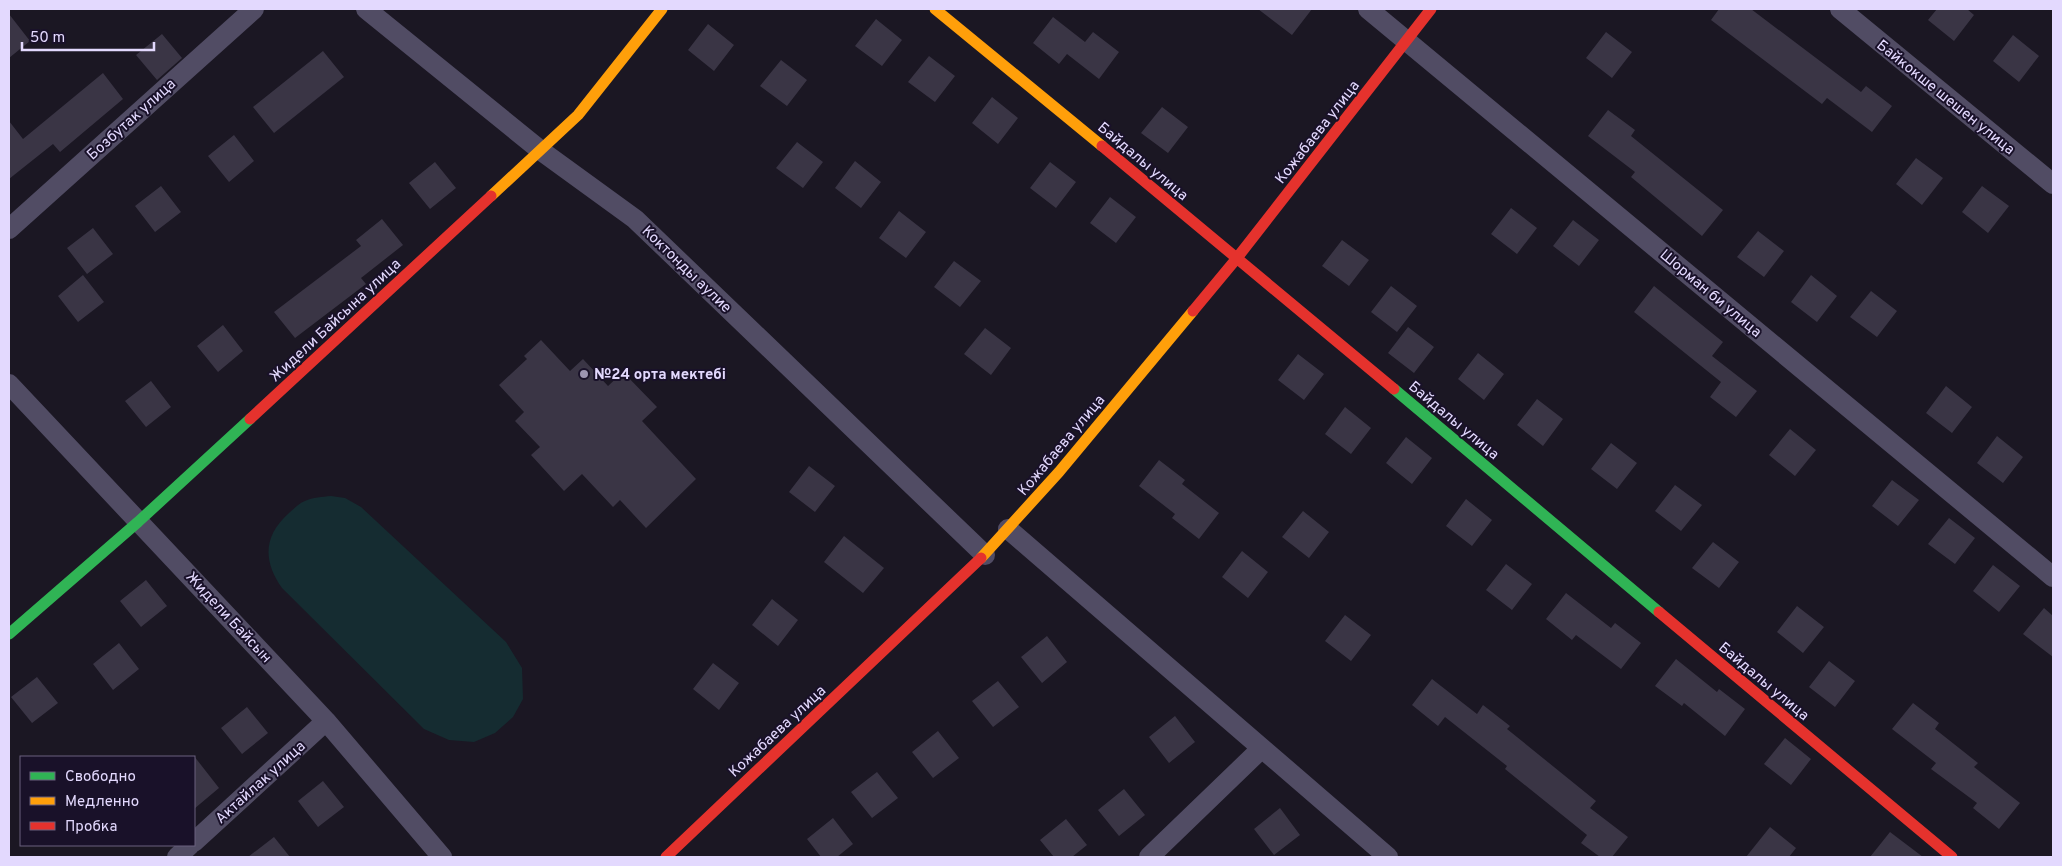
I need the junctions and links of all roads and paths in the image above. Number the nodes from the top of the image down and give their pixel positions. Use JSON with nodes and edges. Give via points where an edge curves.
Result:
{"nodes":[{"id":1,"x":254,"y":9,"type":"edge"},
{"id":2,"x":366,"y":9,"type":"edge"},
{"id":3,"x":662,"y":9,"type":"edge"},
{"id":4,"x":936,"y":9,"type":"edge"},
{"id":5,"x":1368,"y":9,"type":"edge"},
{"id":6,"x":1431,"y":9,"type":"edge"},
{"id":7,"x":1840,"y":9,"type":"edge"},
{"id":8,"x":1407,"y":41,"type":"junction"},
{"id":9,"x":540,"y":150,"type":"junction"},
{"id":10,"x":2053,"y":184,"type":"edge"},
{"id":11,"x":9,"y":229,"type":"edge"},
{"id":12,"x":1237,"y":258,"type":"junction"},
{"id":13,"x":9,"y":384,"type":"edge"},
{"id":14,"x":138,"y":522,"type":"junction"},
{"id":15,"x":1008,"y":529,"type":"junction"},
{"id":16,"x":985,"y":555,"type":"junction"},
{"id":17,"x":2053,"y":577,"type":"edge"},
{"id":18,"x":9,"y":634,"type":"edge"},
{"id":19,"x":326,"y":721,"type":"junction"},
{"id":20,"x":1261,"y":749,"type":"junction"},
{"id":21,"x":195,"y":841,"type":"edge"},
{"id":22,"x":189,"y":846,"type":"edge"},
{"id":23,"x":177,"y":857,"type":"edge"},
{"id":24,"x":442,"y":857,"type":"edge"},
{"id":25,"x":666,"y":857,"type":"edge"},
{"id":26,"x":1149,"y":857,"type":"edge"},
{"id":27,"x":1388,"y":857,"type":"edge"},
{"id":28,"x":1952,"y":857,"type":"edge"}],
"edges":[{"from":1,"to":11,"type":"street","name":"Бозбутак улица"},
{"from":2,"to":9,"type":"street","name":"Коктонды аулие"},
{"from":3,"to":9,"type":"street","name":"Жидели Байсына улица","via":[[578,115]]},
{"from":4,"to":12,"type":"street","name":"Байдалы улица"},
{"from":5,"to":8,"type":"street","name":"Шорман би улица"},
{"from":6,"to":8,"type":"street","name":"Кожабаева улица"},
{"from":7,"to":10,"type":"street","name":"Байкокше шешен улица"},
{"from":8,"to":12,"type":"street","name":"Кожабаева улица"},
{"from":8,"to":17,"type":"street","name":"Шорман би улица"},
{"from":9,"to":14,"type":"street","name":"Жидели Байсына улица"},
{"from":9,"to":16,"type":"street","name":"Коктонды аулие","via":[[635,219]]},
{"from":12,"to":15,"type":"street","name":"Кожабаева улица"},
{"from":12,"to":28,"type":"street","name":"Байдалы улица"},
{"from":13,"to":14,"type":"street","name":"Жидели Байсын"},
{"from":14,"to":18,"type":"street","name":"Жидели Байсына улица"},
{"from":14,"to":19,"type":"street","name":"Жидели Байсын"},
{"from":15,"to":16,"type":"street","name":"Кожабаева улица"},
{"from":15,"to":20,"type":"street"},
{"from":16,"to":25,"type":"street","name":"Кожабаева улица"},
{"from":19,"to":21,"type":"street","name":"Актайлак улица"},
{"from":19,"to":24,"type":"street","name":"Жидели Байсын"},
{"from":20,"to":26,"type":"street"},
{"from":20,"to":27,"type":"street"},
{"from":22,"to":23,"type":"street"}]}
